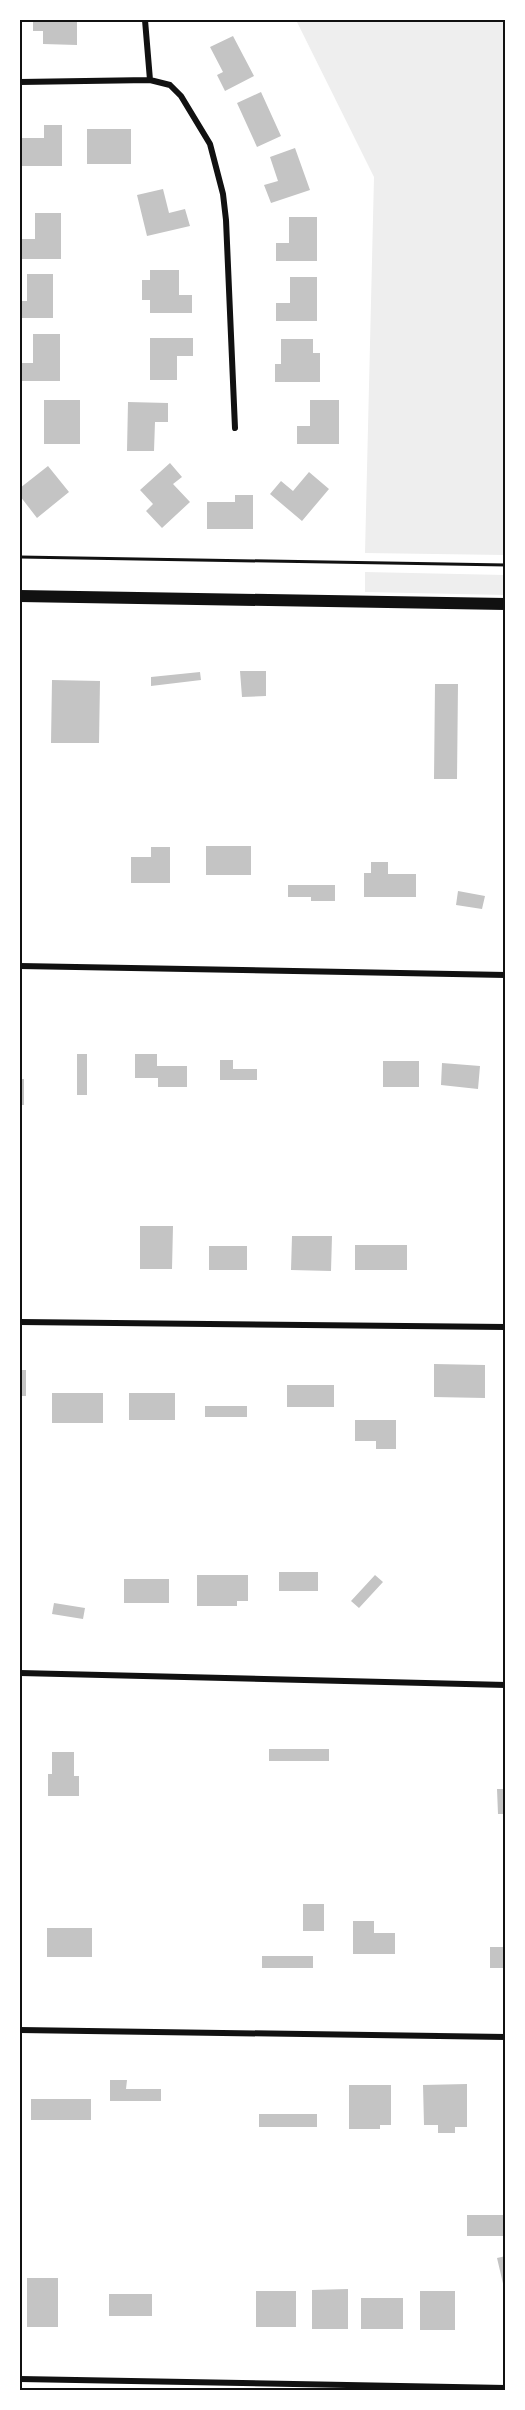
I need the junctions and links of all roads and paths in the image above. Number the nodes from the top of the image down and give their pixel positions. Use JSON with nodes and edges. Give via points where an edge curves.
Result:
{"nodes":[{"id":1,"x":145,"y":20,"type":"edge"},
{"id":2,"x":150,"y":80,"type":"junction"},
{"id":3,"x":20,"y":82,"type":"edge"},
{"id":4,"x":235,"y":428,"type":"dead end"},
{"id":5,"x":20,"y":557,"type":"edge"},
{"id":6,"x":506,"y":565,"type":"edge"},
{"id":7,"x":20,"y":596,"type":"edge"},
{"id":8,"x":506,"y":604,"type":"edge"},
{"id":9,"x":20,"y":966,"type":"edge"},
{"id":10,"x":506,"y":975,"type":"edge"},
{"id":11,"x":20,"y":1322,"type":"edge"},
{"id":12,"x":506,"y":1327,"type":"edge"},
{"id":13,"x":20,"y":1673,"type":"edge"},
{"id":14,"x":506,"y":1685,"type":"edge"},
{"id":15,"x":20,"y":2030,"type":"edge"},
{"id":16,"x":506,"y":2037,"type":"edge"},
{"id":17,"x":20,"y":2379,"type":"edge"},
{"id":18,"x":506,"y":2388,"type":"edge"}],
"edges":[{"from":1,"to":2,"type":"street"},
{"from":2,"to":3,"type":"street"},
{"from":2,"to":4,"type":"street","via":[[170,85],[181,96],[210,144],[218,174],[226,220]]},
{"from":5,"to":6,"type":"path"},
{"from":7,"to":8,"type":"main road"},
{"from":9,"to":10,"type":"street"},
{"from":11,"to":12,"type":"street"},
{"from":13,"to":14,"type":"street"},
{"from":15,"to":16,"type":"street"},
{"from":17,"to":18,"type":"street"}]}
